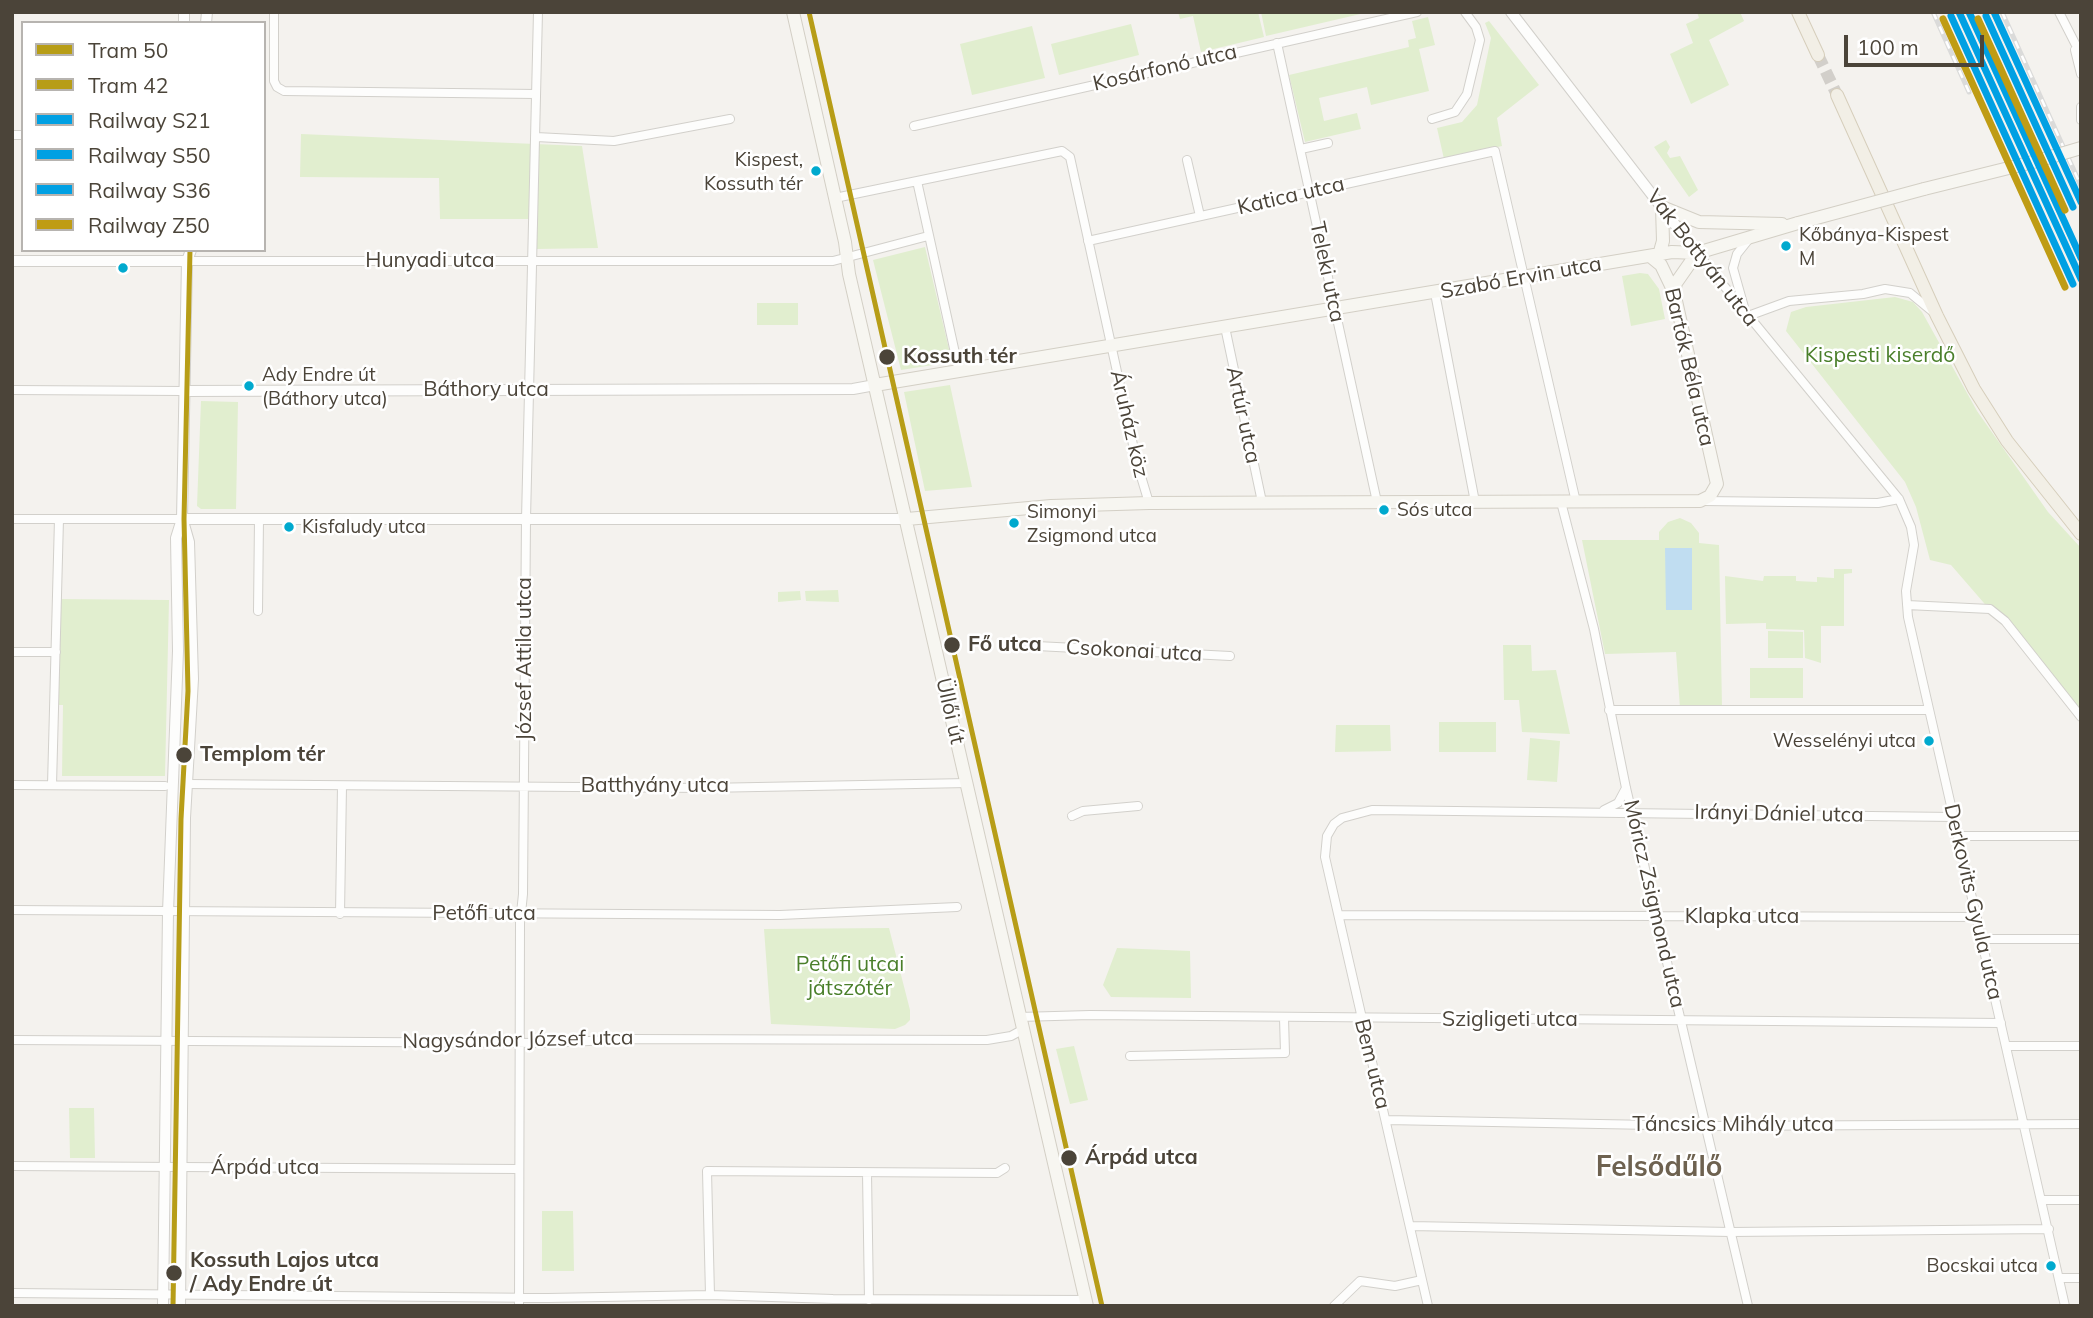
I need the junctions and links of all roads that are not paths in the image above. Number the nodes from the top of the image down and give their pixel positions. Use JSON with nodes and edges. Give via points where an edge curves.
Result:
{"nodes":[{"id":1,"x":274,"y":12,"type":"edge"},
{"id":2,"x":538,"y":12,"type":"edge"},
{"id":3,"x":793,"y":12,"type":"edge"},
{"id":4,"x":1417,"y":12,"type":"edge"},
{"id":5,"x":1465,"y":12,"type":"edge"},
{"id":6,"x":1511,"y":12,"type":"edge"},
{"id":7,"x":2059,"y":12,"type":"edge"},
{"id":8,"x":1798,"y":13,"type":"edge"},
{"id":9,"x":1277,"y":43,"type":"junction"},
{"id":10,"x":2075,"y":47,"type":"junction"},
{"id":11,"x":1818,"y":55,"type":"tunnel mouth"},
{"id":12,"x":2081,"y":55,"type":"edge"},
{"id":13,"x":2081,"y":74,"type":"edge"},
{"id":14,"x":537,"y":94,"type":"junction"},
{"id":15,"x":1837,"y":95,"type":"tunnel mouth"},
{"id":16,"x":2080,"y":108,"type":"edge"},
{"id":17,"x":730,"y":119,"type":"dead end"},
{"id":18,"x":1432,"y":119,"type":"dead end"},
{"id":19,"x":2081,"y":120,"type":"edge"},
{"id":20,"x":914,"y":126,"type":"dead end"},
{"id":21,"x":536,"y":137,"type":"junction"},
{"id":22,"x":1328,"y":143,"type":"dead end"},
{"id":23,"x":2081,"y":148,"type":"edge"},
{"id":24,"x":1301,"y":149,"type":"junction"},
{"id":25,"x":1187,"y":160,"type":"dead end"},
{"id":26,"x":917,"y":181,"type":"junction"},
{"id":27,"x":1310,"y":191,"type":"junction"},
{"id":28,"x":835,"y":198,"type":"junction"},
{"id":29,"x":1662,"y":207,"type":"junction"},
{"id":30,"x":1200,"y":216,"type":"junction"},
{"id":31,"x":1793,"y":224,"type":"junction"},
{"id":32,"x":1752,"y":235,"type":"junction"},
{"id":33,"x":928,"y":236,"type":"junction"},
{"id":34,"x":1088,"y":241,"type":"junction"},
{"id":35,"x":1697,"y":253,"type":"junction"},
{"id":36,"x":187,"y":254,"type":"edge"},
{"id":37,"x":1654,"y":255,"type":"junction"},
{"id":38,"x":847,"y":259,"type":"junction"},
{"id":39,"x":12,"y":261,"type":"edge"},
{"id":40,"x":534,"y":262,"type":"junction"},
{"id":41,"x":1524,"y":278,"type":"junction"},
{"id":42,"x":1674,"y":292,"type":"junction"},
{"id":43,"x":1435,"y":293,"type":"junction"},
{"id":44,"x":1335,"y":310,"type":"junction"},
{"id":45,"x":1748,"y":316,"type":"junction"},
{"id":46,"x":1937,"y":316,"type":"junction"},
{"id":47,"x":1225,"y":327,"type":"junction"},
{"id":48,"x":1111,"y":346,"type":"junction"},
{"id":49,"x":960,"y":371,"type":"junction"},
{"id":50,"x":875,"y":385,"type":"junction"},
{"id":51,"x":12,"y":390,"type":"edge"},
{"id":52,"x":529,"y":390,"type":"junction"},
{"id":53,"x":183,"y":391,"type":"junction"},
{"id":54,"x":1899,"y":499,"type":"junction"},
{"id":55,"x":1700,"y":501,"type":"junction"},
{"id":56,"x":1262,"y":502,"type":"junction"},
{"id":57,"x":1377,"y":502,"type":"junction"},
{"id":58,"x":1475,"y":502,"type":"junction"},
{"id":59,"x":1561,"y":502,"type":"junction"},
{"id":60,"x":1576,"y":502,"type":"junction"},
{"id":61,"x":1149,"y":503,"type":"junction"},
{"id":62,"x":12,"y":519,"type":"edge"},
{"id":63,"x":59,"y":519,"type":"junction"},
{"id":64,"x":182,"y":519,"type":"junction"},
{"id":65,"x":259,"y":519,"type":"junction"},
{"id":66,"x":526,"y":519,"type":"junction"},
{"id":67,"x":907,"y":519,"type":"junction"},
{"id":68,"x":2081,"y":534,"type":"edge"},
{"id":69,"x":1907,"y":606,"type":"junction"},
{"id":70,"x":258,"y":611,"type":"dead end"},
{"id":71,"x":1037,"y":646,"type":"dead end"},
{"id":72,"x":12,"y":652,"type":"edge"},
{"id":73,"x":56,"y":652,"type":"junction"},
{"id":74,"x":1230,"y":656,"type":"dead end"},
{"id":75,"x":1609,"y":710,"type":"junction"},
{"id":76,"x":1930,"y":710,"type":"junction"},
{"id":77,"x":2081,"y":717,"type":"edge"},
{"id":78,"x":968,"y":783,"type":"junction"},
{"id":79,"x":187,"y":784,"type":"junction"},
{"id":80,"x":12,"y":785,"type":"edge"},
{"id":81,"x":52,"y":785,"type":"junction"},
{"id":82,"x":165,"y":786,"type":"dead end"},
{"id":83,"x":342,"y":786,"type":"junction"},
{"id":84,"x":525,"y":786,"type":"junction"},
{"id":85,"x":1626,"y":788,"type":"junction"},
{"id":86,"x":1138,"y":806,"type":"dead end"},
{"id":87,"x":1604,"y":811,"type":"junction"},
{"id":88,"x":1632,"y":812,"type":"junction"},
{"id":89,"x":1072,"y":816,"type":"dead end"},
{"id":90,"x":1954,"y":817,"type":"junction"},
{"id":91,"x":1334,"y":824,"type":"joint"},
{"id":92,"x":1958,"y":836,"type":"junction"},
{"id":93,"x":2081,"y":836,"type":"edge"},
{"id":94,"x":957,"y":907,"type":"dead end"},
{"id":95,"x":12,"y":911,"type":"edge"},
{"id":96,"x":168,"y":912,"type":"junction"},
{"id":97,"x":184,"y":912,"type":"junction"},
{"id":98,"x":520,"y":914,"type":"junction"},
{"id":99,"x":340,"y":915,"type":"junction"},
{"id":100,"x":1339,"y":915,"type":"junction"},
{"id":101,"x":1656,"y":917,"type":"junction"},
{"id":102,"x":1977,"y":917,"type":"junction"},
{"id":103,"x":1982,"y":939,"type":"junction"},
{"id":104,"x":2081,"y":939,"type":"edge"},
{"id":105,"x":1284,"y":1018,"type":"junction"},
{"id":106,"x":1361,"y":1019,"type":"junction"},
{"id":107,"x":1681,"y":1021,"type":"junction"},
{"id":108,"x":2001,"y":1023,"type":"junction"},
{"id":109,"x":1021,"y":1024,"type":"junction"},
{"id":110,"x":12,"y":1040,"type":"edge"},
{"id":111,"x":168,"y":1041,"type":"junction"},
{"id":112,"x":183,"y":1041,"type":"junction"},
{"id":113,"x":519,"y":1041,"type":"junction"},
{"id":114,"x":2006,"y":1046,"type":"junction"},
{"id":115,"x":2081,"y":1046,"type":"edge"},
{"id":116,"x":1130,"y":1056,"type":"dead end"},
{"id":117,"x":1386,"y":1119,"type":"junction"},
{"id":118,"x":2024,"y":1124,"type":"junction"},
{"id":119,"x":2081,"y":1124,"type":"edge"},
{"id":120,"x":1706,"y":1126,"type":"junction"},
{"id":121,"x":12,"y":1166,"type":"edge"},
{"id":122,"x":165,"y":1166,"type":"junction"},
{"id":123,"x":181,"y":1167,"type":"junction"},
{"id":124,"x":1005,"y":1168,"type":"dead end"},
{"id":125,"x":518,"y":1169,"type":"junction"},
{"id":126,"x":867,"y":1173,"type":"junction"},
{"id":127,"x":2042,"y":1200,"type":"junction"},
{"id":128,"x":2081,"y":1200,"type":"edge"},
{"id":129,"x":1410,"y":1226,"type":"junction"},
{"id":130,"x":2049,"y":1229,"type":"junction"},
{"id":131,"x":1731,"y":1232,"type":"junction"},
{"id":132,"x":2059,"y":1278,"type":"junction"},
{"id":133,"x":2081,"y":1278,"type":"edge"},
{"id":134,"x":1422,"y":1280,"type":"junction"},
{"id":135,"x":12,"y":1293,"type":"edge"},
{"id":136,"x":163,"y":1293,"type":"junction"},
{"id":137,"x":180,"y":1293,"type":"junction"},
{"id":138,"x":709,"y":1295,"type":"junction"},
{"id":139,"x":869,"y":1300,"type":"junction"},
{"id":140,"x":520,"y":1302,"type":"edge"},
{"id":141,"x":1087,"y":1303,"type":"edge"},
{"id":142,"x":163,"y":1306,"type":"edge"},
{"id":143,"x":180,"y":1306,"type":"edge"},
{"id":144,"x":1335,"y":1306,"type":"edge"},
{"id":145,"x":1428,"y":1306,"type":"edge"},
{"id":146,"x":1748,"y":1306,"type":"edge"},
{"id":147,"x":2065,"y":1306,"type":"edge"}],
"edges":[{"from":1,"to":14,"type":"street","via":[[274,81],[284,91]]},
{"from":2,"to":14,"type":"street","name":"József Attila utca"},
{"from":3,"to":28,"type":"main road","name":"Üllői út"},
{"from":4,"to":9,"type":"street","name":"Kosárfonó utca"},
{"from":5,"to":18,"type":"street","via":[[1480,40],[1467,94],[1455,112]]},
{"from":6,"to":29,"type":"street","name":"Vak Bottyán utca"},
{"from":7,"to":10,"type":"street"},
{"from":8,"to":11,"type":"main road"},
{"from":9,"to":20,"type":"street","name":"Kosárfonó utca"},
{"from":9,"to":24,"type":"street","name":"Teleki utca"},
{"from":10,"to":12,"type":"street"},
{"from":10,"to":13,"type":"street"},
{"from":14,"to":21,"type":"street","name":"József Attila utca"},
{"from":15,"to":46,"type":"main road"},
{"from":16,"to":19,"type":"street"},
{"from":17,"to":21,"type":"street","via":[[614,141]]},
{"from":21,"to":40,"type":"street","name":"József Attila utca"},
{"from":22,"to":24,"type":"street","name":"Katica utca"},
{"from":23,"to":31,"type":"main road","name":"Szabó Ervin utca","bridge":true},
{"from":24,"to":27,"type":"street","name":"Teleki utca"},
{"from":25,"to":30,"type":"street"},
{"from":26,"to":28,"type":"street"},
{"from":26,"to":33,"type":"street"},
{"from":26,"to":34,"type":"street","via":[[1062,151],[1070,157]]},
{"from":27,"to":30,"type":"street","name":"Katica utca"},
{"from":27,"to":41,"type":"street","name":"Katica utca","via":[[1495,151]]},
{"from":27,"to":44,"type":"street","name":"Teleki utca"},
{"from":28,"to":38,"type":"main road","name":"Üllői út"},
{"from":29,"to":31,"type":"main road","via":[[1699,222]]},
{"from":29,"to":35,"type":"street","name":"Vak Bottyán utca"},
{"from":29,"to":37,"type":"main road","via":[[1663,241]]},
{"from":30,"to":34,"type":"street","name":"Katica utca"},
{"from":31,"to":32,"type":"main road","name":"Szabó Ervin utca"},
{"from":32,"to":35,"type":"main road","name":"Szabó Ervin utca"},
{"from":32,"to":45,"type":"street","via":[[1737,254],[1733,268]]},
{"from":33,"to":38,"type":"street","via":[[869,249]]},
{"from":33,"to":49,"type":"street"},
{"from":34,"to":48,"type":"street"},
{"from":35,"to":37,"type":"main road","name":"Szabó Ervin utca"},
{"from":35,"to":42,"type":"main road"},
{"from":35,"to":45,"type":"street","name":"Vak Bottyán utca"},
{"from":36,"to":39,"type":"street","name":"Hunyadi utca"},
{"from":36,"to":40,"type":"street","name":"Hunyadi utca"},
{"from":36,"to":53,"type":"street"},
{"from":37,"to":41,"type":"main road","name":"Szabó Ervin utca"},
{"from":37,"to":42,"type":"main road","name":"Bartók Béla utca"},
{"from":38,"to":40,"type":"street","name":"Hunyadi utca"},
{"from":38,"to":50,"type":"main road","name":"Üllői út"},
{"from":40,"to":52,"type":"street","name":"József Attila utca"},
{"from":41,"to":43,"type":"main road","name":"Szabó Ervin utca"},
{"from":41,"to":60,"type":"street"},
{"from":42,"to":55,"type":"main road","name":"Bartók Béla utca","via":[[1717,484],[1710,496]]},
{"from":43,"to":44,"type":"main road","name":"Szabó Ervin utca"},
{"from":43,"to":58,"type":"street"},
{"from":44,"to":47,"type":"main road","name":"Szabó Ervin utca"},
{"from":44,"to":57,"type":"street","name":"Teleki utca"},
{"from":45,"to":46,"type":"street","via":[[1789,301],[1885,289],[1910,293]]},
{"from":45,"to":54,"type":"street","name":"Vak Bottyán utca"},
{"from":46,"to":68,"type":"main road","via":[[1994,421]]},
{"from":47,"to":48,"type":"main road","name":"Szabó Ervin utca"},
{"from":47,"to":56,"type":"street","name":"Artúr utca"},
{"from":48,"to":49,"type":"main road"},
{"from":48,"to":61,"type":"street","name":"Áruház köz"},
{"from":49,"to":50,"type":"main road"},
{"from":50,"to":52,"type":"street","name":"Báthory utca","via":[[853,389]]},
{"from":50,"to":67,"type":"main road","name":"Üllői út"},
{"from":51,"to":53,"type":"street","name":"Báthory utca"},
{"from":52,"to":53,"type":"street","name":"Báthory utca"},
{"from":52,"to":66,"type":"street","name":"József Attila utca"},
{"from":53,"to":64,"type":"street"},
{"from":54,"to":55,"type":"street","via":[[1878,503]]},
{"from":54,"to":69,"type":"street","name":"Derkovits Gyula utca","via":[[1912,527],[1914,545]]},
{"from":55,"to":60,"type":"main road"},
{"from":56,"to":57,"type":"main road"},
{"from":56,"to":61,"type":"main road"},
{"from":57,"to":58,"type":"main road"},
{"from":58,"to":59,"type":"main road"},
{"from":59,"to":60,"type":"main road"},
{"from":59,"to":75,"type":"street","name":"Móricz Zsigmond utca","via":[[1594,629]]},
{"from":61,"to":67,"type":"main road"},
{"from":62,"to":63,"type":"street"},
{"from":63,"to":64,"type":"street"},
{"from":63,"to":73,"type":"street"},
{"from":64,"to":65,"type":"street"},
{"from":64,"to":79,"type":"street","via":[[188,542],[193,651]]},
{"from":64,"to":96,"type":"street","via":[[176,538],[178,651]]},
{"from":65,"to":66,"type":"street"},
{"from":65,"to":70,"type":"street"},
{"from":66,"to":67,"type":"street"},
{"from":66,"to":84,"type":"street","name":"József Attila utca"},
{"from":67,"to":78,"type":"main road","name":"Üllői út"},
{"from":69,"to":76,"type":"street","name":"Derkovits Gyula utca"},
{"from":69,"to":77,"type":"street","via":[[1990,609],[2005,621]]},
{"from":71,"to":74,"type":"street","name":"Csokonai utca"},
{"from":72,"to":73,"type":"street"},
{"from":73,"to":81,"type":"street"},
{"from":75,"to":76,"type":"street"},
{"from":75,"to":85,"type":"street","name":"Móricz Zsigmond utca"},
{"from":76,"to":90,"type":"street","name":"Derkovits Gyula utca"},
{"from":78,"to":84,"type":"street","name":"Batthyány utca"},
{"from":78,"to":109,"type":"main road","name":"Üllői út"},
{"from":79,"to":83,"type":"street","name":"Batthyány utca"},
{"from":79,"to":97,"type":"street"},
{"from":80,"to":81,"type":"street"},
{"from":81,"to":82,"type":"street"},
{"from":83,"to":84,"type":"street","name":"Batthyány utca"},
{"from":83,"to":99,"type":"street"},
{"from":84,"to":98,"type":"street","name":"József Attila utca"},
{"from":85,"to":87,"type":"street","via":[[1618,803]]},
{"from":85,"to":88,"type":"street","name":"Móricz Zsigmond utca"},
{"from":86,"to":89,"type":"street"},
{"from":87,"to":88,"type":"street","name":"Irányi Dániel utca"},
{"from":87,"to":91,"type":"street","name":"Irányi Dániel utca","via":[[1372,810]]},
{"from":88,"to":90,"type":"street","name":"Irányi Dániel utca"},
{"from":88,"to":101,"type":"street","name":"Móricz Zsigmond utca"},
{"from":90,"to":92,"type":"street","name":"Derkovits Gyula utca"},
{"from":91,"to":100,"type":"street","name":"Bem utca","via":[[1324,851]]},
{"from":92,"to":93,"type":"street"},
{"from":92,"to":102,"type":"street","name":"Derkovits Gyula utca"},
{"from":94,"to":98,"type":"street","name":"Petőfi utca","via":[[780,915]]},
{"from":95,"to":96,"type":"street","name":"Petőfi utca"},
{"from":96,"to":97,"type":"street","name":"Petőfi utca"},
{"from":96,"to":111,"type":"street"},
{"from":97,"to":99,"type":"street","name":"Petőfi utca"},
{"from":97,"to":112,"type":"street"},
{"from":98,"to":99,"type":"street","name":"Petőfi utca"},
{"from":98,"to":113,"type":"street","name":"József Attila utca"},
{"from":100,"to":101,"type":"street","name":"Klapka utca"},
{"from":100,"to":106,"type":"street","name":"Bem utca"},
{"from":101,"to":102,"type":"street","name":"Klapka utca"},
{"from":101,"to":107,"type":"street","name":"Móricz Zsigmond utca"},
{"from":102,"to":103,"type":"street","name":"Derkovits Gyula utca"},
{"from":103,"to":104,"type":"street"},
{"from":103,"to":108,"type":"street","name":"Derkovits Gyula utca"},
{"from":105,"to":106,"type":"street","name":"Szigligeti utca"},
{"from":105,"to":109,"type":"street","name":"Szigligeti utca","via":[[1036,1015]]},
{"from":105,"to":116,"type":"street","via":[[1285,1053]]},
{"from":106,"to":107,"type":"street","name":"Szigligeti utca"},
{"from":106,"to":117,"type":"street","name":"Bem utca"},
{"from":107,"to":108,"type":"street","name":"Szigligeti utca"},
{"from":107,"to":120,"type":"street","name":"Móricz Zsigmond utca"},
{"from":108,"to":114,"type":"street","name":"Derkovits Gyula utca"},
{"from":109,"to":113,"type":"street","name":"Nagysándor József utca","via":[[1011,1036],[987,1040]]},
{"from":109,"to":141,"type":"main road","name":"Üllői út"},
{"from":110,"to":111,"type":"street","name":"Nagysándor József utca"},
{"from":111,"to":112,"type":"street","name":"Nagysándor József utca"},
{"from":111,"to":122,"type":"street"},
{"from":112,"to":113,"type":"street","name":"Nagysándor József utca"},
{"from":112,"to":123,"type":"street"},
{"from":113,"to":125,"type":"street","name":"József Attila utca"},
{"from":114,"to":115,"type":"street"},
{"from":114,"to":118,"type":"street","name":"Derkovits Gyula utca"},
{"from":117,"to":120,"type":"street","name":"Táncsics Mihály utca"},
{"from":117,"to":129,"type":"street","name":"Bem utca"},
{"from":118,"to":119,"type":"street","name":"Táncsics Mihály utca"},
{"from":118,"to":120,"type":"street","name":"Táncsics Mihály utca"},
{"from":118,"to":127,"type":"street","name":"Derkovits Gyula utca"},
{"from":120,"to":131,"type":"street","name":"Móricz Zsigmond utca"},
{"from":121,"to":122,"type":"street","name":"Árpád utca"},
{"from":122,"to":123,"type":"street","name":"Árpád utca"},
{"from":122,"to":136,"type":"street"},
{"from":123,"to":125,"type":"street","name":"Árpád utca"},
{"from":123,"to":137,"type":"street"},
{"from":124,"to":126,"type":"street","via":[[997,1173]]},
{"from":125,"to":140,"type":"street","name":"József Attila utca"},
{"from":126,"to":138,"type":"street","via":[[707,1171]]},
{"from":126,"to":139,"type":"street"},
{"from":127,"to":128,"type":"street"},
{"from":127,"to":130,"type":"street","name":"Derkovits Gyula utca"},
{"from":129,"to":131,"type":"street"},
{"from":129,"to":134,"type":"street","name":"Bem utca"},
{"from":130,"to":131,"type":"street"},
{"from":130,"to":132,"type":"street","name":"Derkovits Gyula utca"},
{"from":131,"to":146,"type":"street","name":"Móricz Zsigmond utca"},
{"from":132,"to":133,"type":"street"},
{"from":132,"to":147,"type":"street","name":"Derkovits Gyula utca"},
{"from":134,"to":144,"type":"street","via":[[1395,1286],[1360,1281]]},
{"from":134,"to":145,"type":"street","name":"Bem utca"},
{"from":135,"to":136,"type":"street"},
{"from":136,"to":137,"type":"street"},
{"from":136,"to":142,"type":"street"},
{"from":137,"to":140,"type":"street"},
{"from":137,"to":143,"type":"street"},
{"from":138,"to":139,"type":"street"},
{"from":138,"to":140,"type":"street"},
{"from":139,"to":141,"type":"street"}]}
